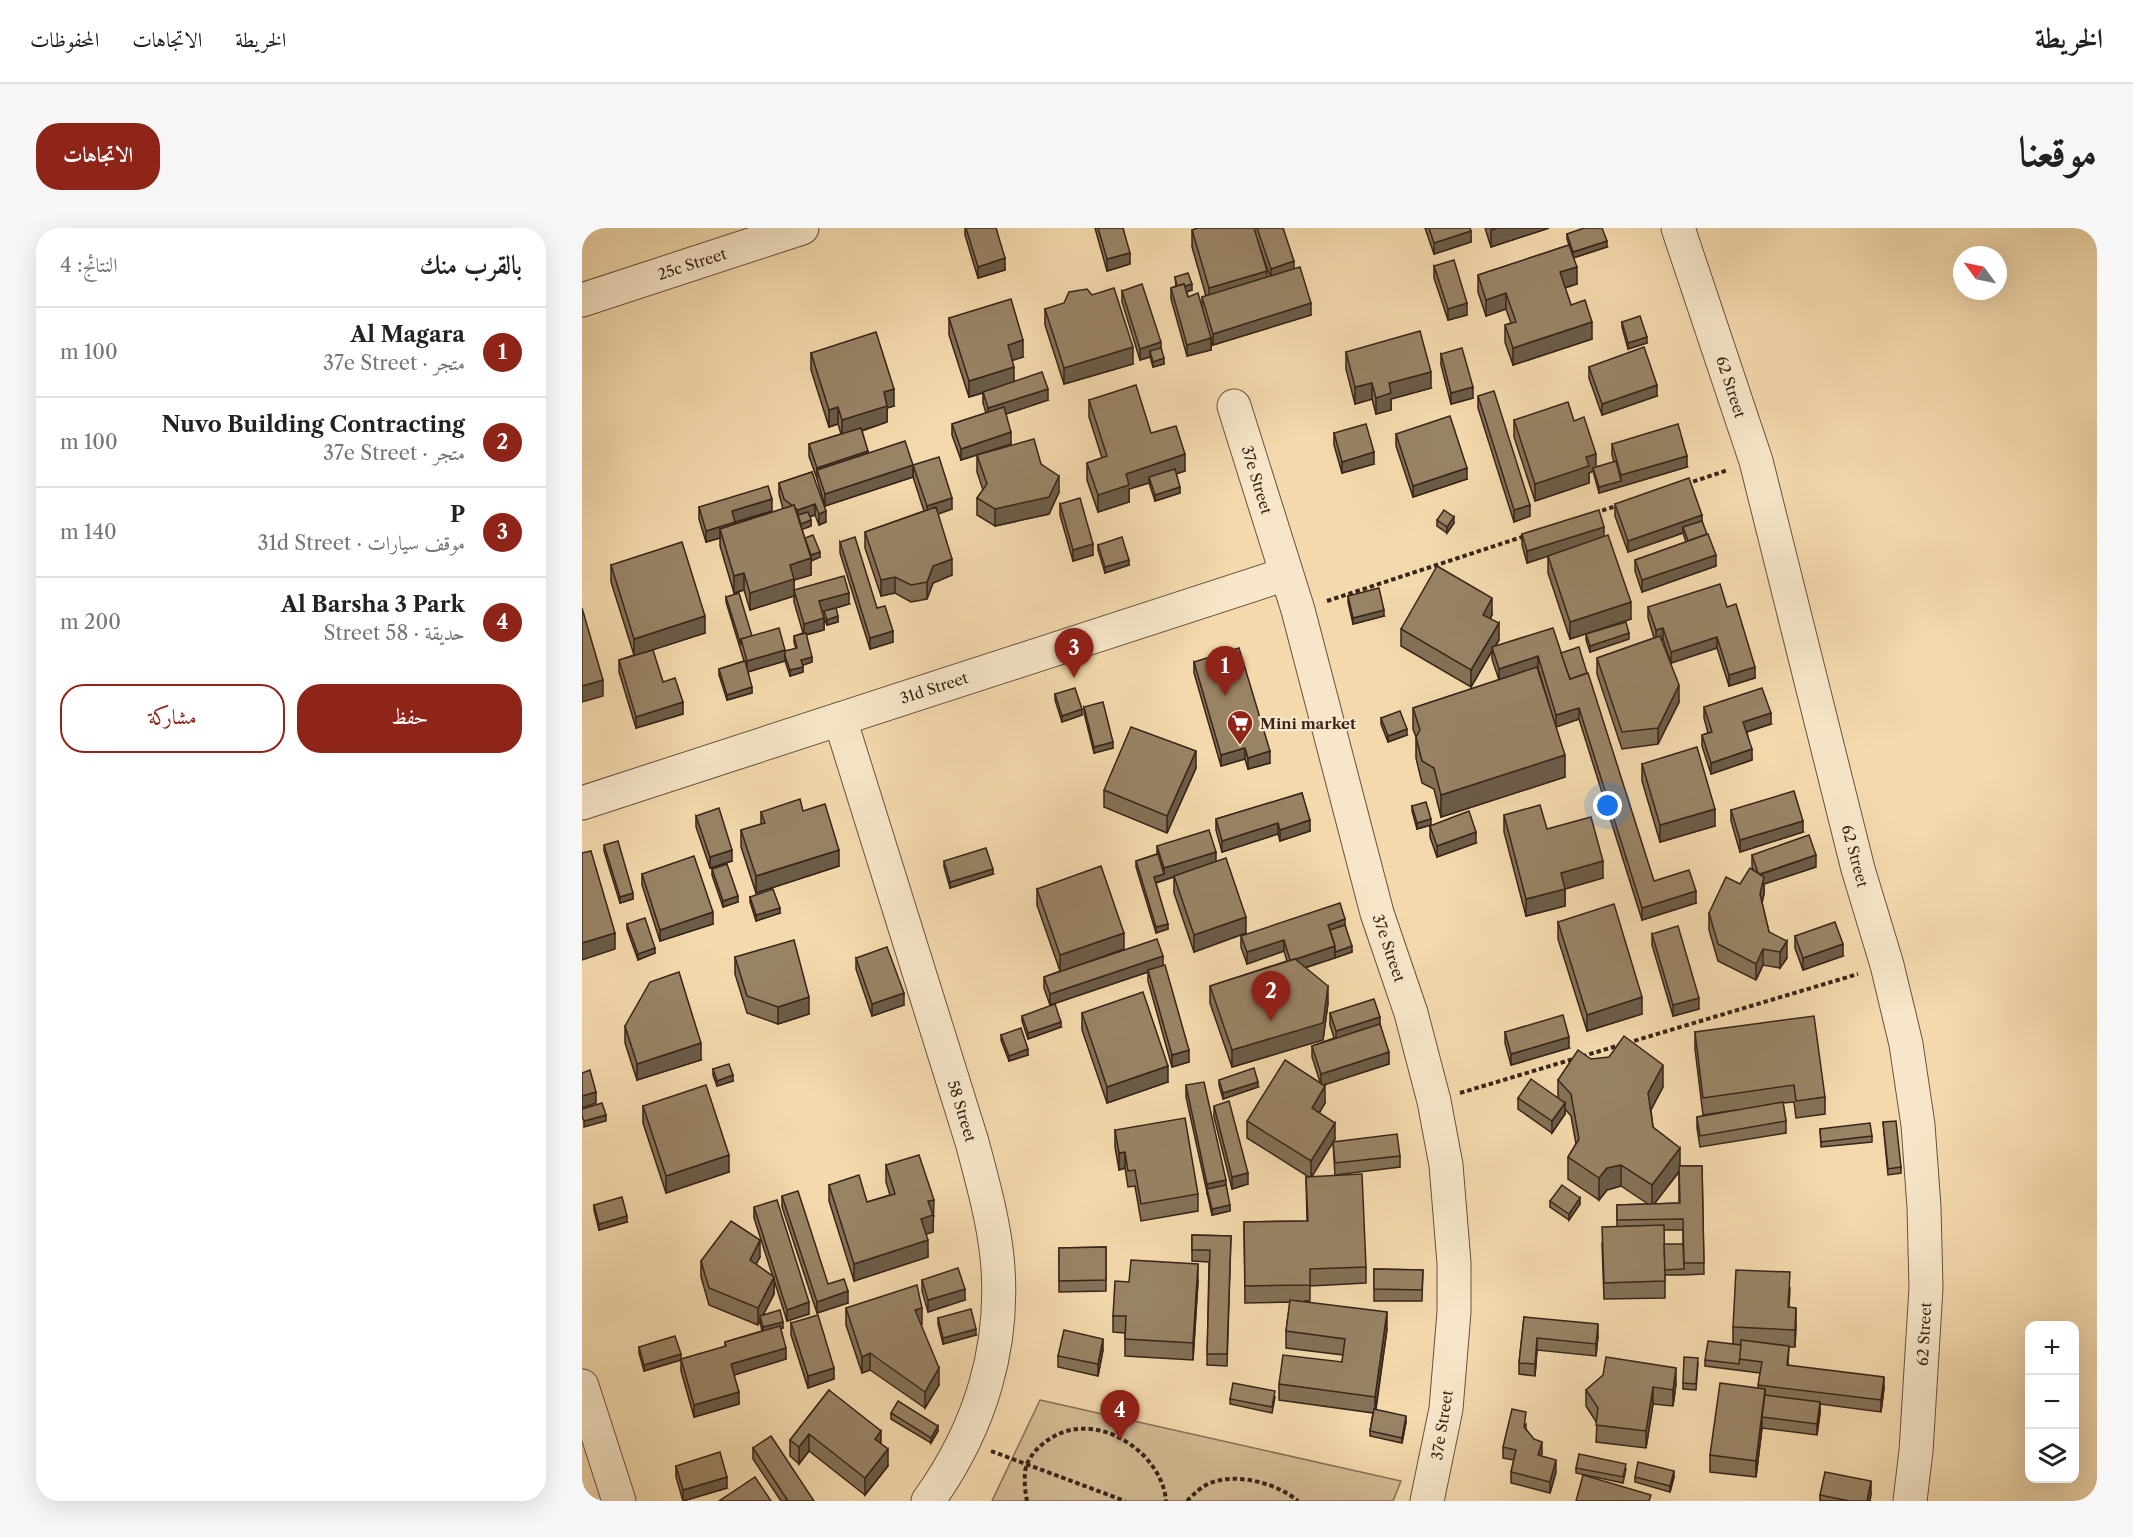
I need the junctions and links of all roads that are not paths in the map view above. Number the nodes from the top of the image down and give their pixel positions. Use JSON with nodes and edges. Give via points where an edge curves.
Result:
{"nodes":[{"id":1,"x":802,"y":228,"type":"edge"},
{"id":2,"x":1678,"y":228,"type":"edge"},
{"id":3,"x":582,"y":300,"type":"edge"},
{"id":4,"x":1234,"y":406,"type":"dead end"},
{"id":5,"x":1286,"y":573,"type":"junction"},
{"id":6,"x":840,"y":719,"type":"junction"},
{"id":7,"x":582,"y":803,"type":"edge"},
{"id":8,"x":582,"y":1386,"type":"edge"},
{"id":9,"x":618,"y":1501,"type":"edge"},
{"id":10,"x":928,"y":1501,"type":"edge"},
{"id":11,"x":1427,"y":1501,"type":"edge"},
{"id":12,"x":1910,"y":1501,"type":"edge"}],
"edges":[{"from":1,"to":3,"type":"street","name":"25c Street"},
{"from":2,"to":12,"type":"street","name":"62 Street","via":[[1756,461],[1906,1044],[1918,1125],[1926,1288]]},
{"from":4,"to":5,"type":"street","name":"37e Street"},
{"from":5,"to":6,"type":"street","name":"31d Street"},
{"from":5,"to":11,"type":"street","name":"37e Street","via":[[1377,913],[1411,1013],[1446,1165],[1454,1312],[1446,1409]]},
{"from":6,"to":7,"type":"street","name":"31d Street"},
{"from":6,"to":10,"type":"street","name":"58 Street","via":[[972,1142],[997,1255],[999,1314],[990,1371],[965,1441]]},
{"from":8,"to":9,"type":"street"}]}
